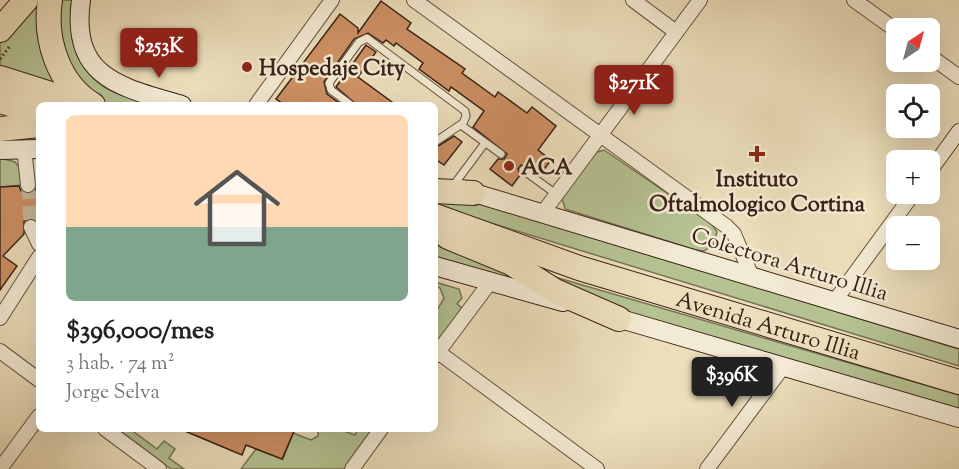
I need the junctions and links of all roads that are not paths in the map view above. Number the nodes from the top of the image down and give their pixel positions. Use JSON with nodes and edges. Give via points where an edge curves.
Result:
{"nodes":[{"id":1,"x":4,"y":0,"type":"edge"},
{"id":2,"x":26,"y":0,"type":"edge"},
{"id":3,"x":50,"y":0,"type":"edge"},
{"id":4,"x":81,"y":0,"type":"edge"},
{"id":5,"x":332,"y":0,"type":"edge"},
{"id":6,"x":414,"y":0,"type":"edge"},
{"id":7,"x":633,"y":0,"type":"edge"},
{"id":8,"x":700,"y":0,"type":"edge"},
{"id":9,"x":854,"y":0,"type":"edge"},
{"id":10,"x":0,"y":5,"type":"edge"},
{"id":11,"x":886,"y":24,"type":"edge"},
{"id":12,"x":0,"y":30,"type":"edge"},
{"id":13,"x":676,"y":32,"type":"junction"},
{"id":14,"x":940,"y":63,"type":"edge"},
{"id":15,"x":959,"y":77,"type":"edge"},
{"id":16,"x":0,"y":78,"type":"edge"},
{"id":17,"x":0,"y":101,"type":"edge"},
{"id":18,"x":76,"y":102,"type":"edge"},
{"id":19,"x":89,"y":102,"type":"edge"},
{"id":20,"x":172,"y":102,"type":"edge"},
{"id":21,"x":258,"y":102,"type":"edge"},
{"id":22,"x":347,"y":102,"type":"edge"},
{"id":23,"x":36,"y":112,"type":"edge"},
{"id":24,"x":36,"y":124,"type":"edge"},
{"id":25,"x":461,"y":125,"type":"junction"},
{"id":26,"x":0,"y":129,"type":"edge"},
{"id":27,"x":959,"y":131,"type":"edge"},
{"id":28,"x":601,"y":135,"type":"junction"},
{"id":29,"x":438,"y":140,"type":"edge"},
{"id":30,"x":485,"y":143,"type":"junction"},
{"id":31,"x":32,"y":149,"type":"edge"},
{"id":32,"x":0,"y":150,"type":"edge"},
{"id":33,"x":501,"y":154,"type":"dead end"},
{"id":34,"x":940,"y":157,"type":"edge"},
{"id":35,"x":523,"y":170,"type":"dead end"},
{"id":36,"x":438,"y":182,"type":"edge"},
{"id":37,"x":28,"y":185,"type":"tunnel mouth"},
{"id":38,"x":454,"y":190,"type":"edge"},
{"id":39,"x":556,"y":194,"type":"junction"},
{"id":40,"x":906,"y":204,"type":"edge"},
{"id":41,"x":542,"y":214,"type":"junction"},
{"id":42,"x":438,"y":217,"type":"edge"},
{"id":43,"x":31,"y":227,"type":"tunnel mouth"},
{"id":44,"x":441,"y":235,"type":"edge"},
{"id":45,"x":36,"y":238,"type":"edge"},
{"id":46,"x":36,"y":261,"type":"edge"},
{"id":47,"x":438,"y":267,"type":"edge"},
{"id":48,"x":579,"y":268,"type":"junction"},
{"id":49,"x":752,"y":277,"type":"junction"},
{"id":50,"x":24,"y":278,"type":"junction"},
{"id":51,"x":490,"y":281,"type":"junction"},
{"id":52,"x":834,"y":302,"type":"junction"},
{"id":53,"x":0,"y":303,"type":"edge"},
{"id":54,"x":0,"y":318,"type":"edge"},
{"id":55,"x":619,"y":318,"type":"junction"},
{"id":56,"x":959,"y":339,"type":"edge"},
{"id":57,"x":0,"y":351,"type":"edge"},
{"id":58,"x":438,"y":351,"type":"edge"},
{"id":59,"x":438,"y":355,"type":"edge"},
{"id":60,"x":783,"y":367,"type":"junction"},
{"id":61,"x":36,"y":378,"type":"edge"},
{"id":62,"x":959,"y":382,"type":"edge"},
{"id":63,"x":959,"y":418,"type":"edge"},
{"id":64,"x":36,"y":420,"type":"edge"},
{"id":65,"x":110,"y":432,"type":"edge"},
{"id":66,"x":379,"y":432,"type":"edge"},
{"id":67,"x":0,"y":469,"type":"edge"},
{"id":68,"x":159,"y":469,"type":"edge"},
{"id":69,"x":352,"y":469,"type":"edge"},
{"id":70,"x":597,"y":469,"type":"edge"},
{"id":71,"x":707,"y":469,"type":"edge"}],
"edges":[{"from":1,"to":10,"type":"highway"},
{"from":2,"to":12,"type":"highway"},
{"from":3,"to":19,"type":"highway","via":[[49,33],[59,65],[76,92]]},
{"from":4,"to":20,"type":"street","via":[[81,27],[91,61],[102,75],[125,88]]},
{"from":5,"to":21,"type":"street"},
{"from":6,"to":28,"type":"street"},
{"from":7,"to":13,"type":"street"},
{"from":8,"to":13,"type":"street"},
{"from":9,"to":11,"type":"street"},
{"from":13,"to":28,"type":"street"},
{"from":14,"to":15,"type":"street"},
{"from":16,"to":18,"type":"highway"},
{"from":17,"to":23,"type":"highway"},
{"from":22,"to":25,"type":"lane","via":[[331,90],[329,83],[359,42],[367,38],[464,109],[466,116]]},
{"from":24,"to":26,"type":"highway"},
{"from":25,"to":29,"type":"lane"},
{"from":25,"to":30,"type":"lane"},
{"from":27,"to":34,"type":"street"},
{"from":28,"to":39,"type":"street"},
{"from":28,"to":49,"type":"street","via":[[726,226],[736,239]]},
{"from":30,"to":33,"type":"lane"},
{"from":30,"to":38,"type":"lane"},
{"from":31,"to":32,"type":"street"},
{"from":31,"to":37,"type":"street"},
{"from":35,"to":39,"type":"lane"},
{"from":36,"to":38,"type":"street","name":"Colectora Arturo Illia"},
{"from":38,"to":41,"type":"street","name":"Colectora Arturo Illia"},
{"from":39,"to":41,"type":"street"},
{"from":40,"to":52,"type":"street"},
{"from":41,"to":49,"type":"street","name":"Colectora Arturo Illia"},
{"from":42,"to":48,"type":"highway","name":"Avenida Arturo Illia"},
{"from":43,"to":45,"type":"street"},
{"from":44,"to":48,"type":"highway","name":"Avenida Arturo Illia"},
{"from":44,"to":55,"type":"highway","via":[[516,266],[555,291]]},
{"from":46,"to":50,"type":"street"},
{"from":47,"to":51,"type":"street"},
{"from":48,"to":62,"type":"highway","name":"Avenida Arturo Illia"},
{"from":49,"to":52,"type":"street","name":"Colectora Arturo Illia"},
{"from":50,"to":53,"type":"street"},
{"from":50,"to":54,"type":"street"},
{"from":51,"to":55,"type":"street"},
{"from":51,"to":58,"type":"street"},
{"from":52,"to":56,"type":"street","name":"Colectora Arturo Illia"},
{"from":55,"to":60,"type":"street"},
{"from":57,"to":61,"type":"street"},
{"from":59,"to":70,"type":"street"},
{"from":60,"to":63,"type":"street"},
{"from":60,"to":71,"type":"street"},
{"from":64,"to":67,"type":"street"},
{"from":65,"to":68,"type":"street"},
{"from":66,"to":69,"type":"street"}]}
